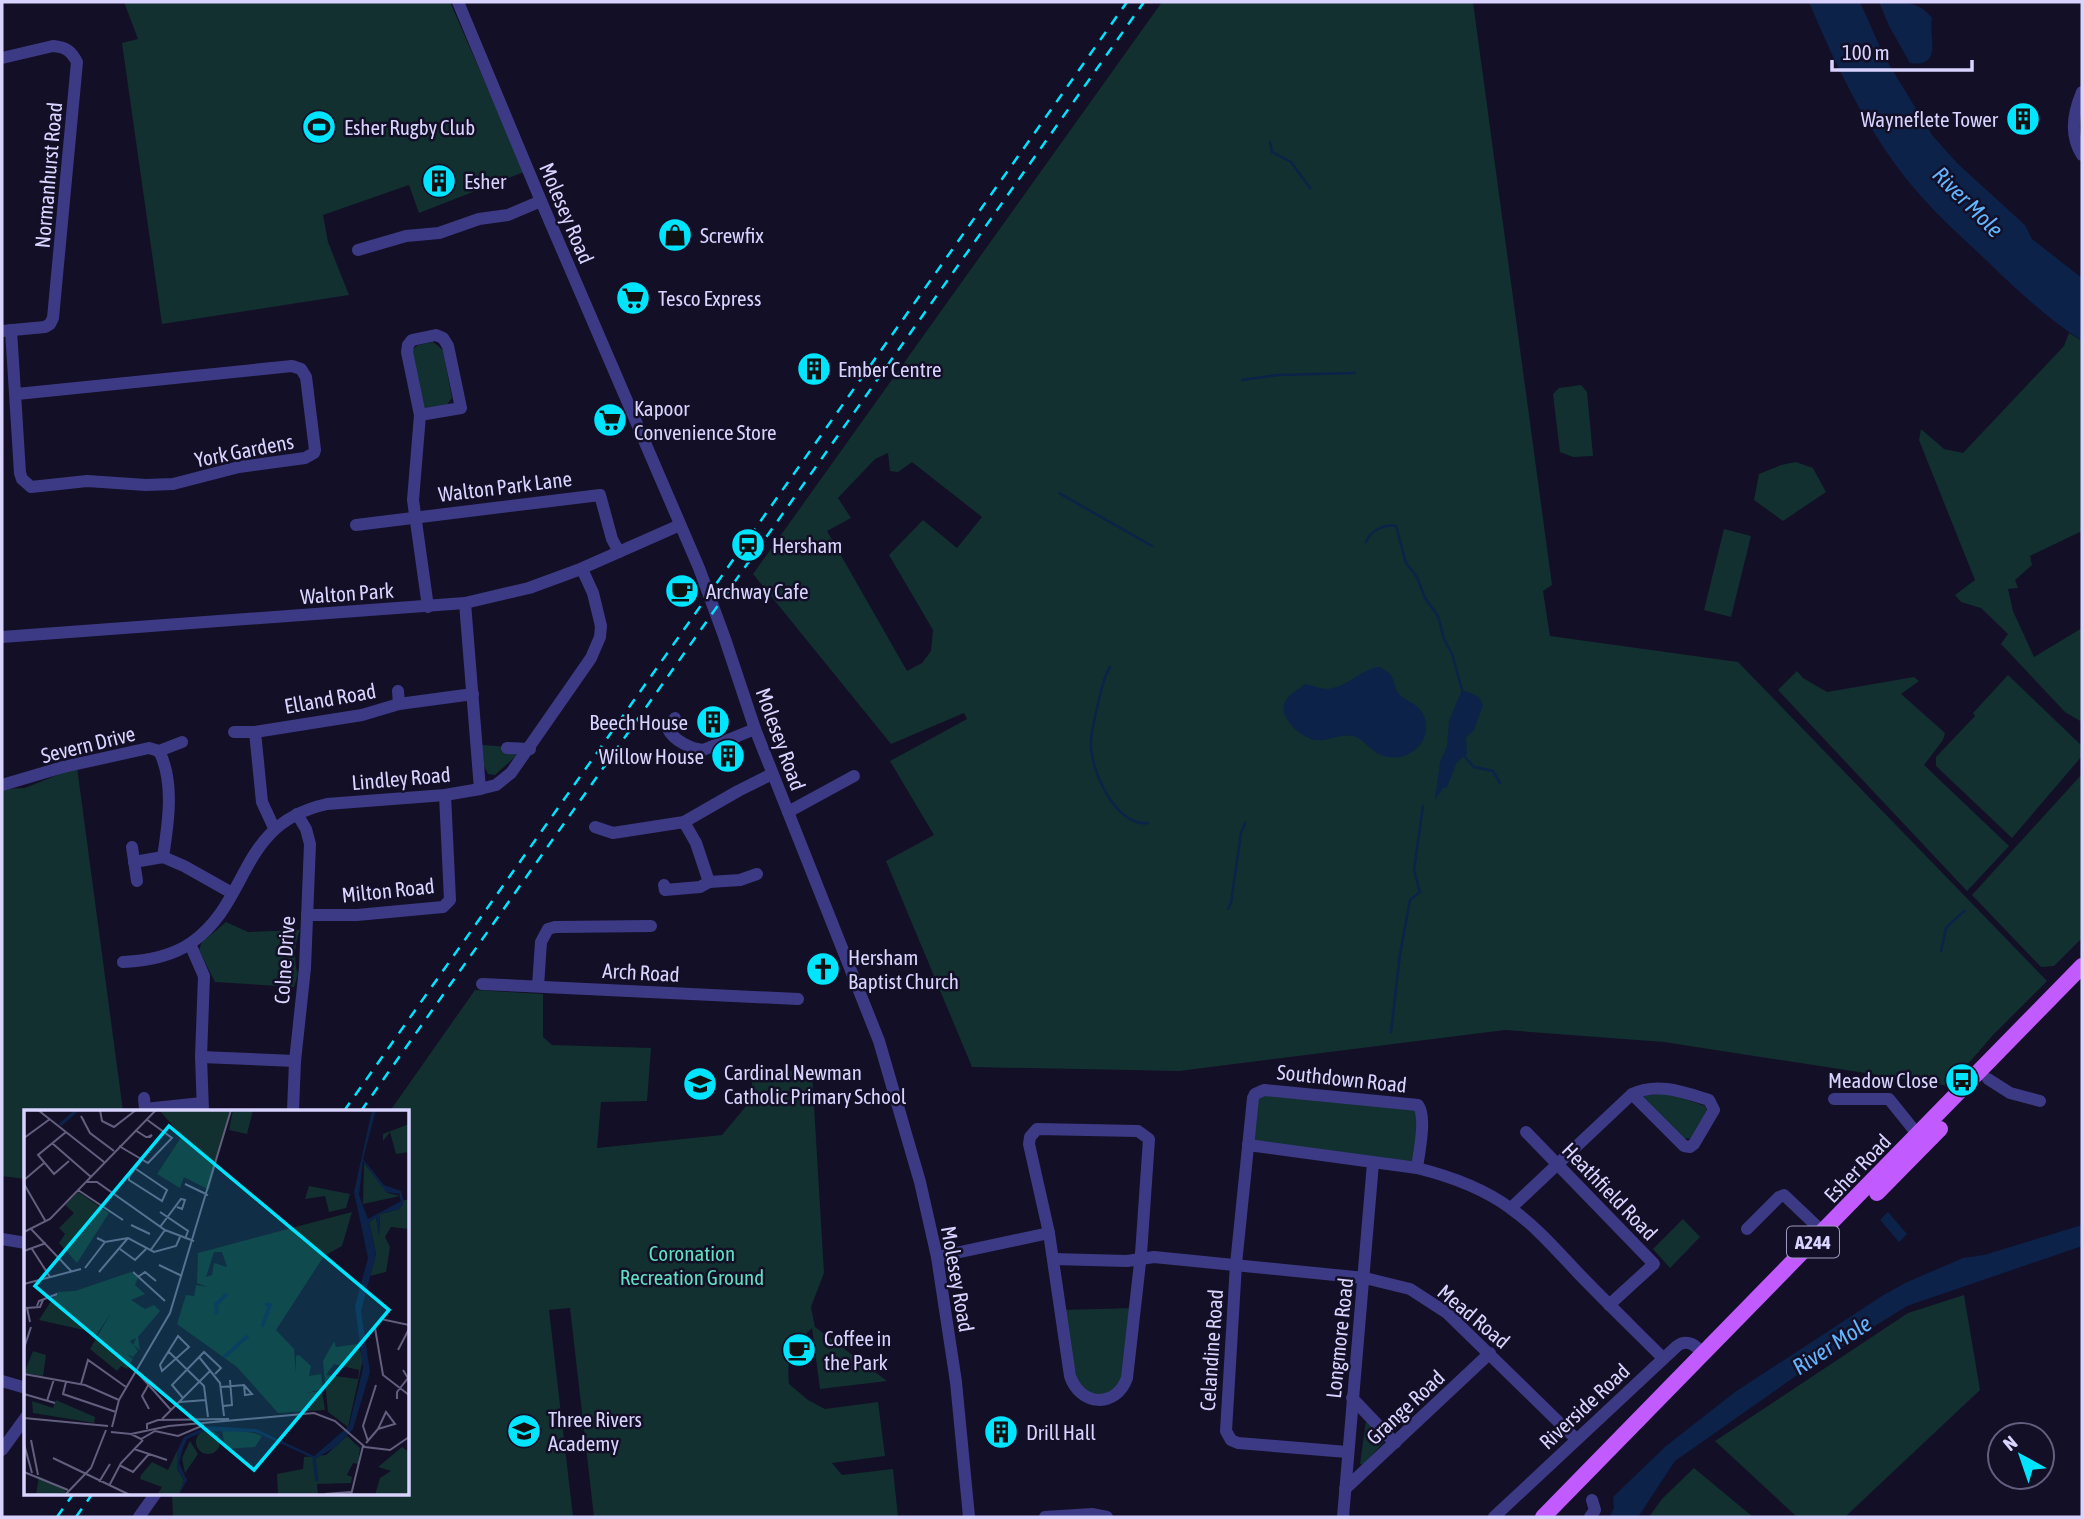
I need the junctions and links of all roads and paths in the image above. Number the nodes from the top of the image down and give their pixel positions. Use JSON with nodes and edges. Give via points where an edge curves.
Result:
{"nodes":[{"id":1,"x":458,"y":2,"type":"edge"},
{"id":2,"x":2,"y":58,"type":"edge"},
{"id":3,"x":2082,"y":92,"type":"edge"},
{"id":4,"x":2082,"y":155,"type":"edge"},
{"id":5,"x":541,"y":201,"type":"junction"},
{"id":6,"x":358,"y":250,"type":"dead end"},
{"id":7,"x":6,"y":331,"type":"edge"},
{"id":8,"x":17,"y":394,"type":"junction"},
{"id":9,"x":420,"y":415,"type":"junction"},
{"id":10,"x":415,"y":516,"type":"junction"},
{"id":11,"x":356,"y":525,"type":"dead end"},
{"id":12,"x":680,"y":525,"type":"junction"},
{"id":13,"x":619,"y":552,"type":"junction"},
{"id":14,"x":582,"y":569,"type":"junction"},
{"id":15,"x":465,"y":603,"type":"junction"},
{"id":16,"x":428,"y":607,"type":"junction"},
{"id":17,"x":2,"y":636,"type":"edge"},
{"id":18,"x":473,"y":694,"type":"junction"},
{"id":19,"x":675,"y":718,"type":"dead end"},
{"id":20,"x":755,"y":729,"type":"junction"},
{"id":21,"x":234,"y":732,"type":"dead end"},
{"id":22,"x":255,"y":732,"type":"junction"},
{"id":23,"x":182,"y":742,"type":"dead end"},
{"id":24,"x":507,"y":748,"type":"dead end"},
{"id":25,"x":530,"y":749,"type":"junction"},
{"id":26,"x":159,"y":751,"type":"junction"},
{"id":27,"x":772,"y":774,"type":"junction"},
{"id":28,"x":854,"y":776,"type":"dead end"},
{"id":29,"x":2,"y":785,"type":"edge"},
{"id":30,"x":480,"y":789,"type":"junction"},
{"id":31,"x":444,"y":795,"type":"junction"},
{"id":32,"x":788,"y":812,"type":"junction"},
{"id":33,"x":297,"y":814,"type":"junction"},
{"id":34,"x":684,"y":822,"type":"junction"},
{"id":35,"x":596,"y":826,"type":"dead end"},
{"id":36,"x":274,"y":828,"type":"junction"},
{"id":37,"x":132,"y":846,"type":"dead end"},
{"id":38,"x":163,"y":858,"type":"junction"},
{"id":39,"x":134,"y":862,"type":"junction"},
{"id":40,"x":757,"y":874,"type":"dead end"},
{"id":41,"x":137,"y":881,"type":"dead end"},
{"id":42,"x":709,"y":882,"type":"junction"},
{"id":43,"x":664,"y":885,"type":"dead end"},
{"id":44,"x":232,"y":893,"type":"junction"},
{"id":45,"x":307,"y":915,"type":"junction"},
{"id":46,"x":651,"y":926,"type":"dead end"},
{"id":47,"x":190,"y":944,"type":"junction"},
{"id":48,"x":124,"y":962,"type":"dead end"},
{"id":49,"x":2082,"y":966,"type":"edge"},
{"id":50,"x":2082,"y":981,"type":"edge"},
{"id":51,"x":482,"y":984,"type":"dead end"},
{"id":52,"x":538,"y":986,"type":"junction"},
{"id":53,"x":798,"y":999,"type":"dead end"},
{"id":54,"x":201,"y":1057,"type":"junction"},
{"id":55,"x":295,"y":1061,"type":"junction"},
{"id":56,"x":1988,"y":1079,"type":"junction"},
{"id":57,"x":1632,"y":1094,"type":"junction"},
{"id":58,"x":1834,"y":1099,"type":"dead end"},
{"id":59,"x":2040,"y":1101,"type":"dead end"},
{"id":60,"x":140,"y":1106,"type":"edge"},
{"id":61,"x":203,"y":1107,"type":"edge"},
{"id":62,"x":293,"y":1110,"type":"edge"},
{"id":63,"x":1526,"y":1132,"type":"dead end"},
{"id":64,"x":1918,"y":1135,"type":"junction"},
{"id":65,"x":1248,"y":1145,"type":"junction"},
{"id":66,"x":1373,"y":1163,"type":"junction"},
{"id":67,"x":1557,"y":1163,"type":"junction"},
{"id":68,"x":1417,"y":1168,"type":"junction"},
{"id":69,"x":1511,"y":1208,"type":"junction"},
{"id":70,"x":1747,"y":1229,"type":"dead end"},
{"id":71,"x":1823,"y":1232,"type":"junction"},
{"id":72,"x":1049,"y":1233,"type":"junction"},
{"id":73,"x":2,"y":1239,"type":"edge"},
{"id":74,"x":24,"y":1243,"type":"edge"},
{"id":75,"x":937,"y":1256,"type":"junction"},
{"id":76,"x":1053,"y":1259,"type":"junction"},
{"id":77,"x":1139,"y":1259,"type":"junction"},
{"id":78,"x":1236,"y":1264,"type":"junction"},
{"id":79,"x":1364,"y":1278,"type":"junction"},
{"id":80,"x":1609,"y":1305,"type":"junction"},
{"id":81,"x":1490,"y":1353,"type":"junction"},
{"id":82,"x":1704,"y":1354,"type":"junction"},
{"id":83,"x":1663,"y":1358,"type":"junction"},
{"id":84,"x":2,"y":1381,"type":"edge"},
{"id":85,"x":24,"y":1387,"type":"edge"},
{"id":86,"x":1352,"y":1398,"type":"junction"},
{"id":87,"x":24,"y":1420,"type":"edge"},
{"id":88,"x":1576,"y":1439,"type":"junction"},
{"id":89,"x":1395,"y":1443,"type":"junction"},
{"id":90,"x":2,"y":1450,"type":"edge"},
{"id":91,"x":1347,"y":1452,"type":"junction"},
{"id":92,"x":1345,"y":1489,"type":"junction"},
{"id":93,"x":155,"y":1494,"type":"edge"},
{"id":94,"x":1591,"y":1500,"type":"dead end"},
{"id":95,"x":1092,"y":1516,"type":"edge"},
{"id":96,"x":139,"y":1517,"type":"edge"},
{"id":97,"x":969,"y":1517,"type":"edge"},
{"id":98,"x":1045,"y":1517,"type":"edge"},
{"id":99,"x":1107,"y":1517,"type":"edge"},
{"id":100,"x":1343,"y":1517,"type":"edge"},
{"id":101,"x":1494,"y":1517,"type":"edge"},
{"id":102,"x":1543,"y":1517,"type":"edge"},
{"id":103,"x":1557,"y":1517,"type":"edge"},
{"id":104,"x":1590,"y":1517,"type":"edge"}],
"edges":[{"from":1,"to":5,"type":"street","name":"Molesey Road"},
{"from":2,"to":7,"type":"street","name":"Normanhurst Road","via":[[61,46],[77,62],[53,318],[45,327]]},
{"from":3,"to":4,"type":"street","via":[[2073,120]]},
{"from":5,"to":6,"type":"street","via":[[508,215]]},
{"from":5,"to":12,"type":"street","name":"Molesey Road"},
{"from":7,"to":8,"type":"street","name":"York Gardens"},
{"from":8,"to":8,"type":"street","name":"York Gardens","via":[[20,473],[32,487],[87,481],[173,484],[239,467],[305,458],[315,450],[306,377],[292,366]]},
{"from":9,"to":9,"type":"street","via":[[408,345],[436,335],[448,346],[461,408]]},
{"from":9,"to":10,"type":"street"},
{"from":10,"to":11,"type":"street","name":"Walton Park Lane"},
{"from":10,"to":13,"type":"street","name":"Walton Park Lane","via":[[600,495]]},
{"from":10,"to":16,"type":"street"},
{"from":12,"to":13,"type":"street","name":"Walton Park"},
{"from":12,"to":20,"type":"street","name":"Molesey Road"},
{"from":13,"to":14,"type":"street","name":"Walton Park"},
{"from":14,"to":15,"type":"street","name":"Walton Park","via":[[510,594]]},
{"from":14,"to":25,"type":"street","name":"Lindley Road","via":[[598,609],[600,637]]},
{"from":15,"to":16,"type":"street","name":"Walton Park"},
{"from":15,"to":18,"type":"street"},
{"from":16,"to":17,"type":"street","name":"Walton Park"},
{"from":18,"to":22,"type":"street","name":"Elland Road","via":[[399,698],[362,716]]},
{"from":18,"to":30,"type":"street"},
{"from":19,"to":20,"type":"street","via":[[670,734],[694,750]]},
{"from":20,"to":27,"type":"street","name":"Molesey Road"},
{"from":21,"to":22,"type":"street","name":"Elland Road"},
{"from":22,"to":36,"type":"street","via":[[261,802]]},
{"from":23,"to":26,"type":"street","name":"Severn Drive"},
{"from":24,"to":25,"type":"street"},
{"from":25,"to":30,"type":"street","name":"Lindley Road","via":[[511,774]]},
{"from":26,"to":29,"type":"street","name":"Severn Drive","via":[[149,748],[96,759]]},
{"from":26,"to":38,"type":"street","via":[[170,811]]},
{"from":27,"to":32,"type":"street","name":"Molesey Road"},
{"from":27,"to":34,"type":"street"},
{"from":28,"to":32,"type":"street"},
{"from":30,"to":31,"type":"street","name":"Lindley Road"},
{"from":31,"to":33,"type":"street","name":"Lindley Road","via":[[327,804]]},
{"from":31,"to":45,"type":"street","name":"Milton Road","via":[[450,900],[443,907]]},
{"from":32,"to":75,"type":"street","name":"Molesey Road","via":[[879,1041],[914,1157]]},
{"from":33,"to":36,"type":"street","name":"Lindley Road"},
{"from":33,"to":45,"type":"street","name":"Colne Drive","via":[[310,844]]},
{"from":34,"to":35,"type":"street","via":[[613,833]]},
{"from":34,"to":42,"type":"street"},
{"from":36,"to":44,"type":"street","name":"Lindley Road","via":[[258,845]]},
{"from":37,"to":39,"type":"street"},
{"from":38,"to":39,"type":"street"},
{"from":38,"to":44,"type":"street"},
{"from":39,"to":41,"type":"street"},
{"from":40,"to":42,"type":"street"},
{"from":42,"to":43,"type":"street","via":[[665,890]]},
{"from":44,"to":47,"type":"street","name":"Lindley Road"},
{"from":45,"to":55,"type":"street","name":"Colne Drive"},
{"from":46,"to":52,"type":"street","via":[[548,929],[541,942]]},
{"from":47,"to":48,"type":"street","name":"Lindley Road","via":[[145,961]]},
{"from":47,"to":54,"type":"street","via":[[204,976]]},
{"from":49,"to":64,"type":"main road","name":"Esher Road","number":"A244"},
{"from":50,"to":56,"type":"main road","name":"Esher Road","number":"A244"},
{"from":51,"to":52,"type":"street","name":"Arch Road"},
{"from":52,"to":53,"type":"street","name":"Arch Road"},
{"from":54,"to":55,"type":"street"},
{"from":54,"to":61,"type":"street"},
{"from":55,"to":62,"type":"street","name":"Colne Drive"},
{"from":56,"to":59,"type":"street","via":[[2010,1093]]},
{"from":56,"to":103,"type":"main road","name":"Esher Road","number":"A244"},
{"from":57,"to":57,"type":"street","via":[[1684,1146],[1694,1144],[1714,1110],[1709,1100],[1669,1088],[1646,1088]]},
{"from":57,"to":67,"type":"street"},
{"from":58,"to":64,"type":"street","via":[[1889,1099]]},
{"from":60,"to":61,"type":"street"},
{"from":63,"to":67,"type":"street","name":"Heathfield Road"},
{"from":64,"to":71,"type":"main road","name":"Esher Road","number":"A244"},
{"from":65,"to":66,"type":"street"},
{"from":65,"to":68,"type":"street","name":"Southdown Road","via":[[1252,1098],[1259,1090],[1413,1104],[1421,1108],[1423,1118]]},
{"from":65,"to":78,"type":"street","name":"Celandine Road"},
{"from":66,"to":68,"type":"street"},
{"from":66,"to":79,"type":"street","name":"Longmore Road"},
{"from":67,"to":69,"type":"street"},
{"from":67,"to":80,"type":"street","name":"Heathfield Road","via":[[1654,1264]]},
{"from":68,"to":69,"type":"street","via":[[1464,1183]]},
{"from":69,"to":80,"type":"street"},
{"from":70,"to":71,"type":"street","via":[[1784,1195]]},
{"from":71,"to":82,"type":"main road","name":"Esher Road","number":"A244"},
{"from":72,"to":75,"type":"street"},
{"from":72,"to":76,"type":"street"},
{"from":72,"to":77,"type":"street","via":[[1029,1144],[1033,1132],[1138,1131],[1149,1139],[1150,1147]]},
{"from":73,"to":74,"type":"street"},
{"from":75,"to":97,"type":"street","name":"Molesey Road","via":[[956,1382]]},
{"from":76,"to":77,"type":"street","name":"Mead Road"},
{"from":76,"to":77,"type":"street","via":[[1073,1384],[1086,1398],[1099,1400],[1120,1392],[1127,1378]]},
{"from":77,"to":78,"type":"street","name":"Mead Road","via":[[1154,1256]]},
{"from":78,"to":79,"type":"street","name":"Mead Road"},
{"from":78,"to":91,"type":"street","name":"Celandine Road","via":[[1225,1424],[1231,1440]]},
{"from":79,"to":81,"type":"street","name":"Mead Road","via":[[1410,1289],[1447,1313]]},
{"from":79,"to":86,"type":"street","name":"Longmore Road"},
{"from":80,"to":83,"type":"street"},
{"from":81,"to":88,"type":"street","name":"Mead Road"},
{"from":81,"to":89,"type":"street","name":"Grange Road"},
{"from":82,"to":83,"type":"street","name":"Riverside Road","via":[[1685,1342]]},
{"from":82,"to":102,"type":"main road","name":"Esher Road","number":"A244"},
{"from":83,"to":88,"type":"street","name":"Riverside Road"},
{"from":84,"to":85,"type":"street"},
{"from":86,"to":89,"type":"street"},
{"from":86,"to":91,"type":"street","name":"Longmore Road"},
{"from":87,"to":90,"type":"street"},
{"from":88,"to":101,"type":"street","name":"Riverside Road"},
{"from":89,"to":92,"type":"street","name":"Grange Road"},
{"from":91,"to":92,"type":"street","name":"Longmore Road"},
{"from":92,"to":100,"type":"street","name":"Longmore Road"},
{"from":93,"to":96,"type":"street"},
{"from":94,"to":104,"type":"street","via":[[1595,1510]]},
{"from":95,"to":98,"type":"street"},
{"from":95,"to":99,"type":"street"}]}
